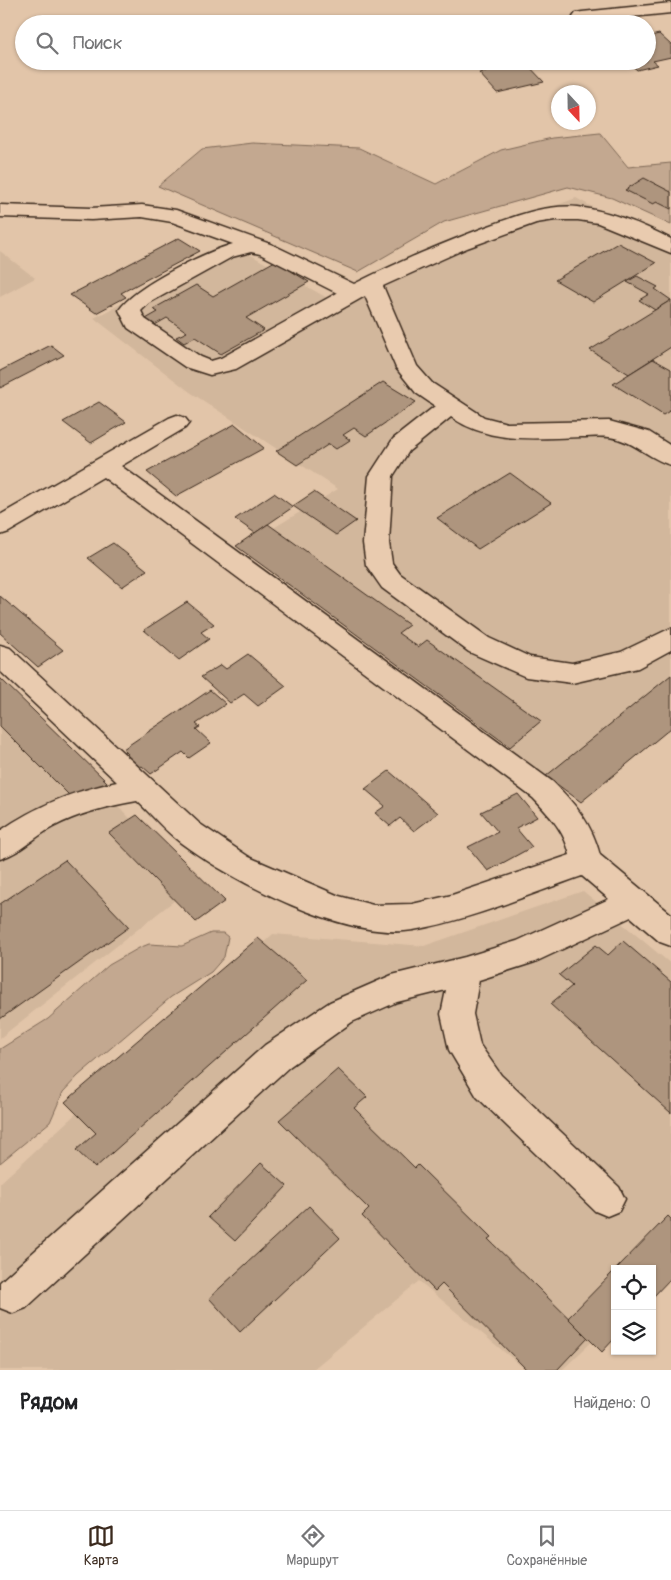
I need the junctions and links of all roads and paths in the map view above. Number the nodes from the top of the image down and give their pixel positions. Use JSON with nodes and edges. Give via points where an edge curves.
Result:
{"nodes":[{"id":1,"x":671,"y":8,"type":"edge"},
{"id":2,"x":602,"y":15,"type":"edge"},
{"id":3,"x":0,"y":211,"type":"edge"},
{"id":4,"x":671,"y":247,"type":"edge"},
{"id":5,"x":266,"y":249,"type":"junction"},
{"id":6,"x":362,"y":288,"type":"junction"},
{"id":7,"x":451,"y":406,"type":"junction"},
{"id":8,"x":178,"y":423,"type":"dead end"},
{"id":9,"x":671,"y":457,"type":"edge"},
{"id":10,"x":104,"y":466,"type":"junction"},
{"id":11,"x":0,"y":526,"type":"edge"},
{"id":12,"x":671,"y":638,"type":"edge"},
{"id":13,"x":0,"y":654,"type":"edge"},
{"id":14,"x":142,"y":788,"type":"junction"},
{"id":15,"x":0,"y":847,"type":"edge"},
{"id":16,"x":587,"y":862,"type":"junction"},
{"id":17,"x":634,"y":901,"type":"junction"},
{"id":18,"x":671,"y":933,"type":"edge"},
{"id":19,"x":465,"y":971,"type":"junction"},
{"id":20,"x":607,"y":1199,"type":"dead end"},
{"id":21,"x":13,"y":1295,"type":"dead end"}],
"edges":[{"from":1,"to":2,"type":"street"},
{"from":3,"to":5,"type":"street","via":[[91,214],[142,211],[176,216]]},
{"from":4,"to":6,"type":"street","via":[[593,216],[564,213],[535,217],[451,245]]},
{"from":5,"to":6,"type":"street"},
{"from":5,"to":6,"type":"street","via":[[251,246],[225,253],[141,298],[130,310],[136,323],[193,362],[210,368],[228,364]]},
{"from":6,"to":7,"type":"street","via":[[407,368],[424,388]]},
{"from":7,"to":9,"type":"street","via":[[476,423],[507,431],[609,429],[641,438]]},
{"from":7,"to":12,"type":"street","via":[[401,445],[381,476],[376,543],[379,565],[391,581],[479,645],[526,667],[572,673],[628,661]]},
{"from":8,"to":10,"type":"street"},
{"from":10,"to":11,"type":"street"},
{"from":10,"to":16,"type":"street","via":[[542,790],[569,817],[582,842]]},
{"from":13,"to":14,"type":"street"},
{"from":14,"to":15,"type":"street","via":[[72,806],[41,820]]},
{"from":14,"to":16,"type":"street","via":[[190,833],[238,866],[334,908],[373,918],[412,917],[452,908]]},
{"from":16,"to":17,"type":"street"},
{"from":17,"to":18,"type":"street"},
{"from":17,"to":19,"type":"street","via":[[533,948]]},
{"from":19,"to":20,"type":"street","via":[[457,1014],[465,1050],[489,1086]]},
{"from":19,"to":21,"type":"street","via":[[392,989],[342,1012],[278,1056]]}]}
